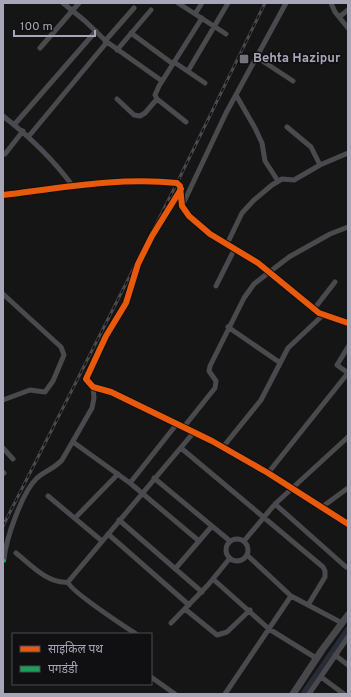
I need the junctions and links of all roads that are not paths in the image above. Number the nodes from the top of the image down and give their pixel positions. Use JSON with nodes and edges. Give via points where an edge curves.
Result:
{"nodes":[{"id":1,"x":64,"y":3,"type":"edge"},
{"id":2,"x":79,"y":3,"type":"edge"},
{"id":3,"x":178,"y":3,"type":"edge"},
{"id":4,"x":202,"y":3,"type":"edge"},
{"id":5,"x":228,"y":3,"type":"edge"},
{"id":6,"x":286,"y":3,"type":"edge"},
{"id":7,"x":331,"y":3,"type":"edge"},
{"id":8,"x":134,"y":8,"type":"dead end"},
{"id":9,"x":72,"y":10,"type":"junction"},
{"id":10,"x":151,"y":10,"type":"dead end"},
{"id":11,"x":348,"y":10,"type":"edge"},
{"id":12,"x":195,"y":14,"type":"junction"},
{"id":13,"x":202,"y":18,"type":"junction"},
{"id":14,"x":339,"y":18,"type":"junction"},
{"id":15,"x":214,"y":26,"type":"junction"},
{"id":16,"x":348,"y":28,"type":"edge"},
{"id":17,"x":96,"y":31,"type":"junction"},
{"id":18,"x":131,"y":33,"type":"junction"},
{"id":19,"x":226,"y":34,"type":"dead end"},
{"id":20,"x":106,"y":41,"type":"junction"},
{"id":21,"x":40,"y":48,"type":"dead end"},
{"id":22,"x":116,"y":50,"type":"junction"},
{"id":23,"x":258,"y":58,"type":"junction"},
{"id":24,"x":174,"y":63,"type":"junction"},
{"id":25,"x":188,"y":71,"type":"junction"},
{"id":26,"x":293,"y":80,"type":"dead end"},
{"id":27,"x":162,"y":81,"type":"junction"},
{"id":28,"x":205,"y":83,"type":"dead end"},
{"id":29,"x":236,"y":95,"type":"junction"},
{"id":30,"x":117,"y":99,"type":"dead end"},
{"id":31,"x":157,"y":99,"type":"junction"},
{"id":32,"x":3,"y":116,"type":"edge"},
{"id":33,"x":186,"y":122,"type":"dead end"},
{"id":34,"x":14,"y":125,"type":"junction"},
{"id":35,"x":287,"y":127,"type":"dead end"},
{"id":36,"x":23,"y":131,"type":"junction"},
{"id":37,"x":29,"y":136,"type":"junction"},
{"id":38,"x":5,"y":154,"type":"dead end"},
{"id":39,"x":348,"y":154,"type":"edge"},
{"id":40,"x":320,"y":165,"type":"junction"},
{"id":41,"x":278,"y":181,"type":"junction"},
{"id":42,"x":72,"y":185,"type":"junction"},
{"id":43,"x":181,"y":189,"type":"junction"},
{"id":44,"x":3,"y":195,"type":"edge"},
{"id":45,"x":182,"y":206,"type":"junction"},
{"id":46,"x":348,"y":227,"type":"edge"},
{"id":47,"x":227,"y":244,"type":"junction"},
{"id":48,"x":236,"y":248,"type":"junction"},
{"id":49,"x":269,"y":271,"type":"junction"},
{"id":50,"x":335,"y":282,"type":"dead end"},
{"id":51,"x":216,"y":286,"type":"dead end"},
{"id":52,"x":3,"y":294,"type":"edge"},
{"id":53,"x":314,"y":309,"type":"junction"},
{"id":54,"x":323,"y":315,"type":"junction"},
{"id":55,"x":348,"y":323,"type":"edge"},
{"id":56,"x":228,"y":327,"type":"junction"},
{"id":57,"x":348,"y":348,"type":"edge"},
{"id":58,"x":279,"y":362,"type":"junction"},
{"id":59,"x":348,"y":373,"type":"edge"},
{"id":60,"x":93,"y":387,"type":"junction"},
{"id":61,"x":3,"y":400,"type":"edge"},
{"id":62,"x":176,"y":425,"type":"junction"},
{"id":63,"x":183,"y":428,"type":"junction"},
{"id":64,"x":194,"y":432,"type":"junction"},
{"id":65,"x":348,"y":438,"type":"edge"},
{"id":66,"x":73,"y":442,"type":"junction"},
{"id":67,"x":223,"y":447,"type":"junction"},
{"id":68,"x":3,"y":448,"type":"edge"},
{"id":69,"x":181,"y":448,"type":"junction"},
{"id":70,"x":13,"y":459,"type":"dead end"},
{"id":71,"x":118,"y":474,"type":"junction"},
{"id":72,"x":268,"y":474,"type":"junction"},
{"id":73,"x":154,"y":478,"type":"junction"},
{"id":74,"x":130,"y":483,"type":"junction"},
{"id":75,"x":348,"y":488,"type":"edge"},
{"id":76,"x":292,"y":489,"type":"junction"},
{"id":77,"x":141,"y":493,"type":"junction"},
{"id":78,"x":48,"y":496,"type":"dead end"},
{"id":79,"x":275,"y":504,"type":"junction"},
{"id":80,"x":322,"y":507,"type":"junction"},
{"id":81,"x":348,"y":517,"type":"edge"},
{"id":82,"x":75,"y":518,"type":"junction"},
{"id":83,"x":263,"y":518,"type":"junction"},
{"id":84,"x":119,"y":520,"type":"junction"},
{"id":85,"x":342,"y":520,"type":"junction"},
{"id":86,"x":348,"y":524,"type":"edge"},
{"id":87,"x":212,"y":526,"type":"junction"},
{"id":88,"x":108,"y":534,"type":"junction"},
{"id":89,"x":102,"y":541,"type":"junction"},
{"id":90,"x":199,"y":541,"type":"junction"},
{"id":91,"x":230,"y":541,"type":"junction"},
{"id":92,"x":244,"y":541,"type":"junction"},
{"id":93,"x":16,"y":553,"type":"dead end"},
{"id":94,"x":247,"y":555,"type":"junction"},
{"id":95,"x":230,"y":558,"type":"junction"},
{"id":96,"x":4,"y":559,"type":"edge"},
{"id":97,"x":346,"y":567,"type":"dead end"},
{"id":98,"x":175,"y":569,"type":"junction"},
{"id":99,"x":213,"y":579,"type":"junction"},
{"id":100,"x":68,"y":582,"type":"junction"},
{"id":101,"x":202,"y":592,"type":"junction"},
{"id":102,"x":291,"y":596,"type":"junction"},
{"id":103,"x":189,"y":605,"type":"junction"},
{"id":104,"x":308,"y":605,"type":"junction"},
{"id":105,"x":185,"y":609,"type":"junction"},
{"id":106,"x":250,"y":610,"type":"junction"},
{"id":107,"x":348,"y":615,"type":"edge"},
{"id":108,"x":172,"y":623,"type":"dead end"},
{"id":109,"x":342,"y":623,"type":"junction"},
{"id":110,"x":269,"y":629,"type":"junction"},
{"id":111,"x":135,"y":633,"type":"edge"},
{"id":112,"x":347,"y":640,"type":"edge"},
{"id":113,"x":335,"y":655,"type":"junction"},
{"id":114,"x":316,"y":658,"type":"junction"},
{"id":115,"x":348,"y":665,"type":"edge"},
{"id":116,"x":321,"y":677,"type":"junction"},
{"id":117,"x":152,"y":678,"type":"edge"},
{"id":118,"x":175,"y":694,"type":"edge"},
{"id":119,"x":226,"y":694,"type":"edge"},
{"id":120,"x":293,"y":694,"type":"edge"},
{"id":121,"x":309,"y":694,"type":"edge"},
{"id":122,"x":344,"y":694,"type":"edge"}],
"edges":[{"from":1,"to":9,"type":"street"},
{"from":2,"to":9,"type":"street"},
{"from":3,"to":12,"type":"street"},
{"from":4,"to":12,"type":"street"},
{"from":5,"to":15,"type":"street"},
{"from":6,"to":23,"type":"street"},
{"from":7,"to":14,"type":"street"},
{"from":8,"to":20,"type":"street"},
{"from":9,"to":17,"type":"street"},
{"from":9,"to":21,"type":"street"},
{"from":10,"to":18,"type":"street"},
{"from":11,"to":14,"type":"street"},
{"from":12,"to":13,"type":"street"},
{"from":13,"to":15,"type":"street"},
{"from":13,"to":24,"type":"street"},
{"from":14,"to":16,"type":"street"},
{"from":15,"to":19,"type":"street"},
{"from":15,"to":25,"type":"street"},
{"from":17,"to":20,"type":"street"},
{"from":17,"to":34,"type":"street"},
{"from":18,"to":22,"type":"street"},
{"from":18,"to":24,"type":"street"},
{"from":20,"to":22,"type":"street"},
{"from":20,"to":37,"type":"street"},
{"from":22,"to":27,"type":"street"},
{"from":23,"to":26,"type":"street"},
{"from":23,"to":29,"type":"street"},
{"from":24,"to":25,"type":"street"},
{"from":24,"to":27,"type":"street"},
{"from":25,"to":28,"type":"street"},
{"from":27,"to":31,"type":"street","via":[[156,93]]},
{"from":29,"to":41,"type":"street","via":[[255,128],[266,161]]},
{"from":29,"to":45,"type":"street"},
{"from":30,"to":31,"type":"street","via":[[134,115],[140,116]]},
{"from":31,"to":33,"type":"street"},
{"from":32,"to":34,"type":"street"},
{"from":34,"to":36,"type":"street"},
{"from":35,"to":40,"type":"street","via":[[311,147]]},
{"from":36,"to":37,"type":"street"},
{"from":36,"to":38,"type":"street"},
{"from":37,"to":42,"type":"street"},
{"from":39,"to":40,"type":"street"},
{"from":40,"to":41,"type":"street","via":[[294,180]]},
{"from":41,"to":47,"type":"street","via":[[247,207]]},
{"from":42,"to":43,"type":"street","via":[[174,183],[179,184]]},
{"from":42,"to":44,"type":"street"},
{"from":43,"to":45,"type":"street"},
{"from":43,"to":60,"type":"street","via":[[159,222],[138,264],[126,303],[106,336],[86,378]]},
{"from":45,"to":47,"type":"street","via":[[189,216],[210,234]]},
{"from":46,"to":49,"type":"street","via":[[305,248]]},
{"from":47,"to":48,"type":"street"},
{"from":48,"to":49,"type":"street"},
{"from":48,"to":51,"type":"street"},
{"from":49,"to":53,"type":"street"},
{"from":49,"to":56,"type":"street","via":[[248,292]]},
{"from":50,"to":53,"type":"street"},
{"from":52,"to":61,"type":"street","via":[[61,347],[64,355],[53,381],[45,392],[30,390]]},
{"from":53,"to":54,"type":"street"},
{"from":54,"to":55,"type":"street"},
{"from":54,"to":58,"type":"street","via":[[288,348]]},
{"from":56,"to":58,"type":"street"},
{"from":56,"to":63,"type":"street","via":[[210,366],[209,371],[216,381],[215,388]]},
{"from":57,"to":59,"type":"street","via":[[338,364]]},
{"from":58,"to":67,"type":"street","via":[[258,405]]},
{"from":59,"to":72,"type":"street"},
{"from":60,"to":62,"type":"street","via":[[111,392]]},
{"from":60,"to":66,"type":"street","via":[[92,408]]},
{"from":62,"to":63,"type":"street"},
{"from":62,"to":74,"type":"street"},
{"from":63,"to":64,"type":"street"},
{"from":64,"to":67,"type":"street"},
{"from":64,"to":69,"type":"street"},
{"from":65,"to":76,"type":"street"},
{"from":66,"to":71,"type":"street"},
{"from":66,"to":96,"type":"street","via":[[59,464],[40,476],[30,487],[8,536]]},
{"from":67,"to":72,"type":"street"},
{"from":68,"to":70,"type":"street"},
{"from":69,"to":73,"type":"street"},
{"from":69,"to":83,"type":"street"},
{"from":71,"to":74,"type":"street"},
{"from":71,"to":82,"type":"street"},
{"from":72,"to":76,"type":"street"},
{"from":73,"to":77,"type":"street"},
{"from":73,"to":87,"type":"street"},
{"from":74,"to":77,"type":"street"},
{"from":75,"to":80,"type":"street"},
{"from":76,"to":79,"type":"street"},
{"from":76,"to":80,"type":"street"},
{"from":77,"to":84,"type":"street"},
{"from":77,"to":90,"type":"street"},
{"from":78,"to":82,"type":"street"},
{"from":79,"to":83,"type":"street"},
{"from":79,"to":97,"type":"street"},
{"from":80,"to":85,"type":"street"},
{"from":81,"to":85,"type":"street"},
{"from":82,"to":89,"type":"street"},
{"from":83,"to":92,"type":"street"},
{"from":83,"to":104,"type":"street","via":[[323,567],[325,577]]},
{"from":84,"to":88,"type":"street"},
{"from":84,"to":98,"type":"street"},
{"from":85,"to":86,"type":"street"},
{"from":87,"to":90,"type":"street"},
{"from":87,"to":91,"type":"street"},
{"from":88,"to":89,"type":"street"},
{"from":88,"to":103,"type":"street"},
{"from":89,"to":100,"type":"street"},
{"from":90,"to":98,"type":"street"},
{"from":91,"to":92,"type":"street"},
{"from":91,"to":95,"type":"street","via":[[226,551]]},
{"from":92,"to":94,"type":"street","via":[[248,548]]},
{"from":93,"to":100,"type":"street","via":[[46,576],[59,582]]},
{"from":94,"to":95,"type":"street","via":[[238,561]]},
{"from":94,"to":102,"type":"street"},
{"from":95,"to":99,"type":"street"},
{"from":98,"to":101,"type":"street"},
{"from":99,"to":101,"type":"street"},
{"from":99,"to":106,"type":"street"},
{"from":100,"to":111,"type":"street","via":[[83,597]]},
{"from":101,"to":103,"type":"street"},
{"from":102,"to":104,"type":"street"},
{"from":102,"to":110,"type":"street"},
{"from":103,"to":105,"type":"street"},
{"from":104,"to":109,"type":"street"},
{"from":105,"to":106,"type":"street","via":[[217,634],[227,632]]},
{"from":105,"to":108,"type":"street"},
{"from":106,"to":110,"type":"street"},
{"from":107,"to":109,"type":"street"},
{"from":109,"to":114,"type":"street"},
{"from":110,"to":114,"type":"street"},
{"from":110,"to":119,"type":"street"},
{"from":112,"to":113,"type":"street"},
{"from":113,"to":115,"type":"street"},
{"from":113,"to":116,"type":"street"},
{"from":114,"to":120,"type":"street"},
{"from":116,"to":121,"type":"street"},
{"from":116,"to":122,"type":"street"},
{"from":117,"to":118,"type":"street"}]}
